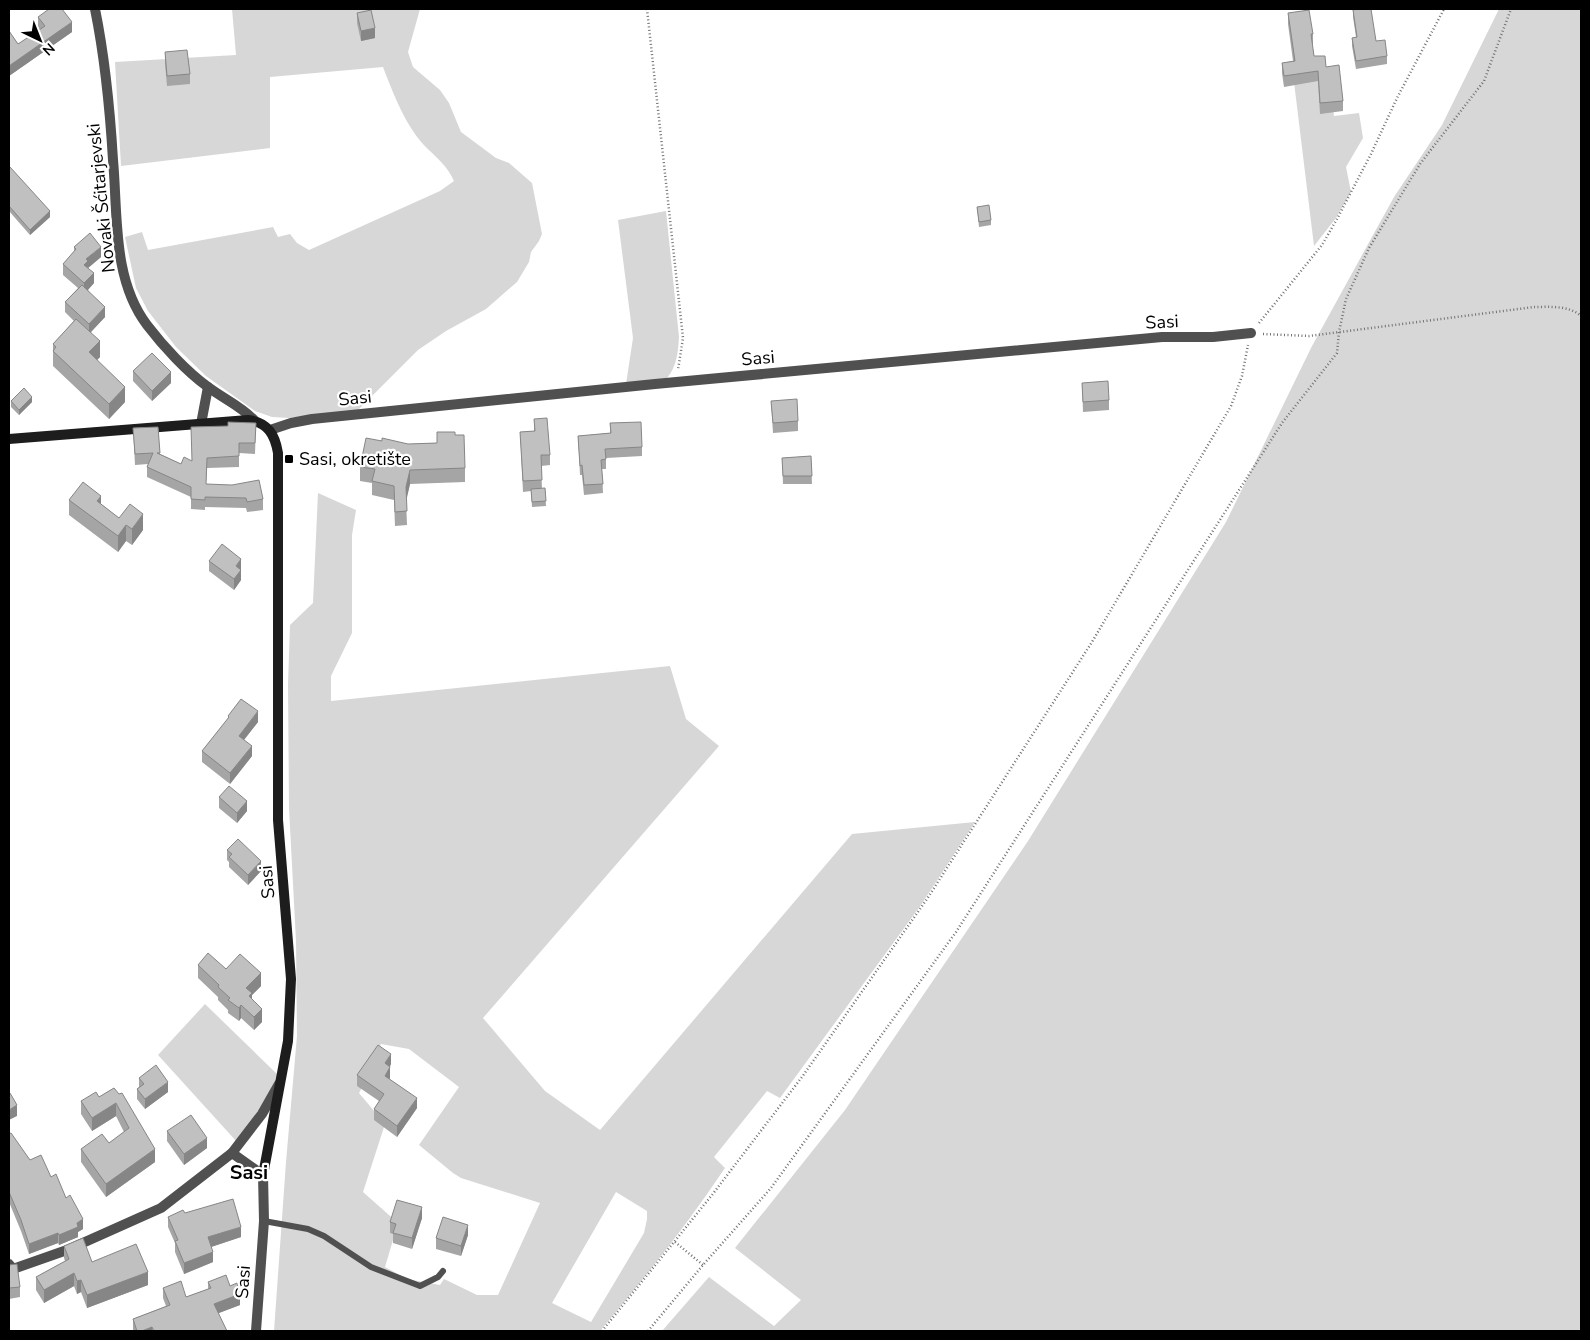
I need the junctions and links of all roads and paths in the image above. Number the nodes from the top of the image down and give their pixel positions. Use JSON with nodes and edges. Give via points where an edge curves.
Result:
{"nodes":[{"id":1,"x":95,"y":9,"type":"edge"},
{"id":2,"x":647,"y":9,"type":"edge"},
{"id":3,"x":1444,"y":9,"type":"edge"},
{"id":4,"x":1511,"y":9,"type":"edge"},
{"id":5,"x":1581,"y":316,"type":"edge"},
{"id":6,"x":1339,"y":332,"type":"junction"},
{"id":7,"x":1251,"y":333,"type":"junction"},
{"id":8,"x":672,"y":383,"type":"junction"},
{"id":9,"x":208,"y":387,"type":"junction"},
{"id":10,"x":254,"y":420,"type":"junction"},
{"id":11,"x":201,"y":424,"type":"junction"},
{"id":12,"x":270,"y":430,"type":"junction"},
{"id":13,"x":9,"y":439,"type":"edge"},
{"id":14,"x":281,"y":1080,"type":"junction"},
{"id":15,"x":232,"y":1153,"type":"junction"},
{"id":16,"x":263,"y":1175,"type":"junction"},
{"id":17,"x":264,"y":1221,"type":"junction"},
{"id":18,"x":675,"y":1242,"type":"junction"},
{"id":19,"x":703,"y":1265,"type":"junction"},
{"id":20,"x":10,"y":1267,"type":"edge"},
{"id":21,"x":443,"y":1271,"type":"dead end"},
{"id":22,"x":256,"y":1331,"type":"edge"},
{"id":23,"x":602,"y":1331,"type":"edge"},
{"id":24,"x":648,"y":1331,"type":"edge"}],
"edges":[{"from":1,"to":9,"type":"street","name":"Novaki Šćitarjevski","via":[[101,38],[113,159],[118,244],[125,278],[134,304],[147,325]]},
{"from":2,"to":8,"type":"path","via":[[683,338],[678,370]]},
{"from":3,"to":7,"type":"path","via":[[1337,220],[1322,245]]},
{"from":4,"to":6,"type":"path","via":[[1484,81],[1420,164],[1369,248],[1346,299]]},
{"from":5,"to":6,"type":"path","via":[[1562,308],[1534,306]]},
{"from":6,"to":7,"type":"path","via":[[1310,336]]},
{"from":6,"to":19,"type":"path","via":[[1337,353],[1282,424],[956,932],[771,1188]]},
{"from":7,"to":8,"type":"street","name":"Sasi","via":[[1162,337]]},
{"from":7,"to":18,"type":"path","via":[[1242,376],[1231,406],[1092,642],[927,899],[802,1077]]},
{"from":8,"to":12,"type":"street","name":"Sasi","via":[[312,419]]},
{"from":9,"to":10,"type":"street","name":"Novaki Šćitarjevski"},
{"from":9,"to":11,"type":"street"},
{"from":10,"to":11,"type":"main road"},
{"from":10,"to":12,"type":"main road"},
{"from":11,"to":13,"type":"main road"},
{"from":12,"to":14,"type":"main road","name":"Sasi","via":[[278,453],[278,820],[291,979],[288,1041]]},
{"from":14,"to":15,"type":"street","via":[[262,1114]]},
{"from":14,"to":16,"type":"main road","name":"Sasi"},
{"from":15,"to":16,"type":"street"},
{"from":15,"to":20,"type":"street","via":[[161,1208],[75,1246]]},
{"from":16,"to":17,"type":"street","name":"Sasi"},
{"from":17,"to":21,"type":"lane","via":[[308,1229],[371,1267],[420,1286]]},
{"from":17,"to":22,"type":"street","name":"Sasi"},
{"from":18,"to":19,"type":"path"},
{"from":18,"to":23,"type":"path"},
{"from":19,"to":24,"type":"path"}]}
